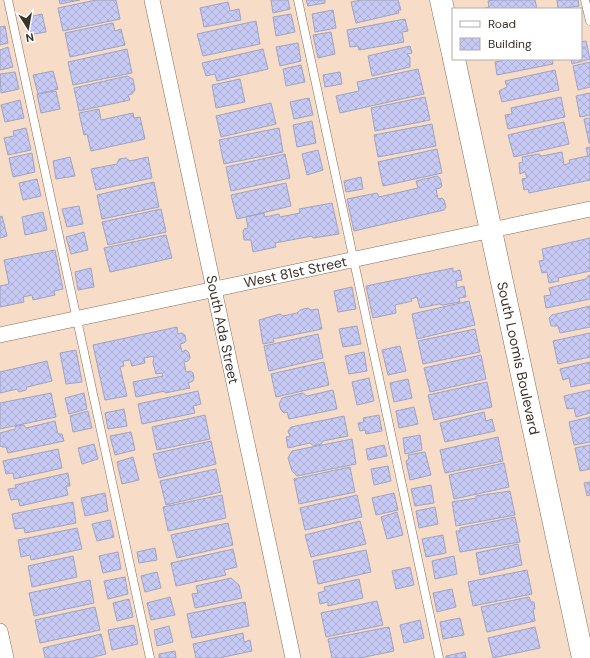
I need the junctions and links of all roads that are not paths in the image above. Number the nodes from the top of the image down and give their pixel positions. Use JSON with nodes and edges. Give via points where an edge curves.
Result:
{"nodes":[{"id":1,"x":8,"y":0,"type":"edge"},
{"id":2,"x":152,"y":0,"type":"edge"},
{"id":3,"x":298,"y":0,"type":"edge"},
{"id":4,"x":441,"y":0,"type":"edge"},
{"id":5,"x":585,"y":0,"type":"edge"},
{"id":6,"x":590,"y":21,"type":"edge"},
{"id":7,"x":452,"y":50,"type":"edge"},
{"id":8,"x":454,"y":60,"type":"edge"},
{"id":9,"x":590,"y":208,"type":"edge"},
{"id":10,"x":491,"y":230,"type":"junction"},
{"id":11,"x":355,"y":260,"type":"junction"},
{"id":12,"x":214,"y":290,"type":"junction"},
{"id":13,"x":77,"y":319,"type":"junction"},
{"id":14,"x":0,"y":335,"type":"edge"},
{"id":15,"x":0,"y":631,"type":"edge"},
{"id":16,"x":6,"y":658,"type":"edge"},
{"id":17,"x":150,"y":658,"type":"edge"},
{"id":18,"x":294,"y":658,"type":"edge"},
{"id":19,"x":440,"y":658,"type":"edge"},
{"id":20,"x":583,"y":658,"type":"edge"}],
"edges":[{"from":1,"to":13,"type":"lane"},
{"from":2,"to":12,"type":"street","name":"South Ada Street"},
{"from":3,"to":11,"type":"lane"},
{"from":4,"to":7,"type":"street"},
{"from":5,"to":6,"type":"lane"},
{"from":8,"to":10,"type":"street","name":"South Loomis Boulevard"},
{"from":9,"to":10,"type":"street","name":"West 81st Street"},
{"from":10,"to":11,"type":"street","name":"West 81st Street"},
{"from":10,"to":20,"type":"street","name":"South Loomis Boulevard"},
{"from":11,"to":12,"type":"street","name":"West 81st Street"},
{"from":11,"to":19,"type":"lane"},
{"from":12,"to":13,"type":"street","name":"West 81st Street"},
{"from":12,"to":18,"type":"street","name":"South Ada Street"},
{"from":13,"to":14,"type":"street","name":"West 81st Street"},
{"from":13,"to":17,"type":"lane"},
{"from":15,"to":16,"type":"street"}]}
